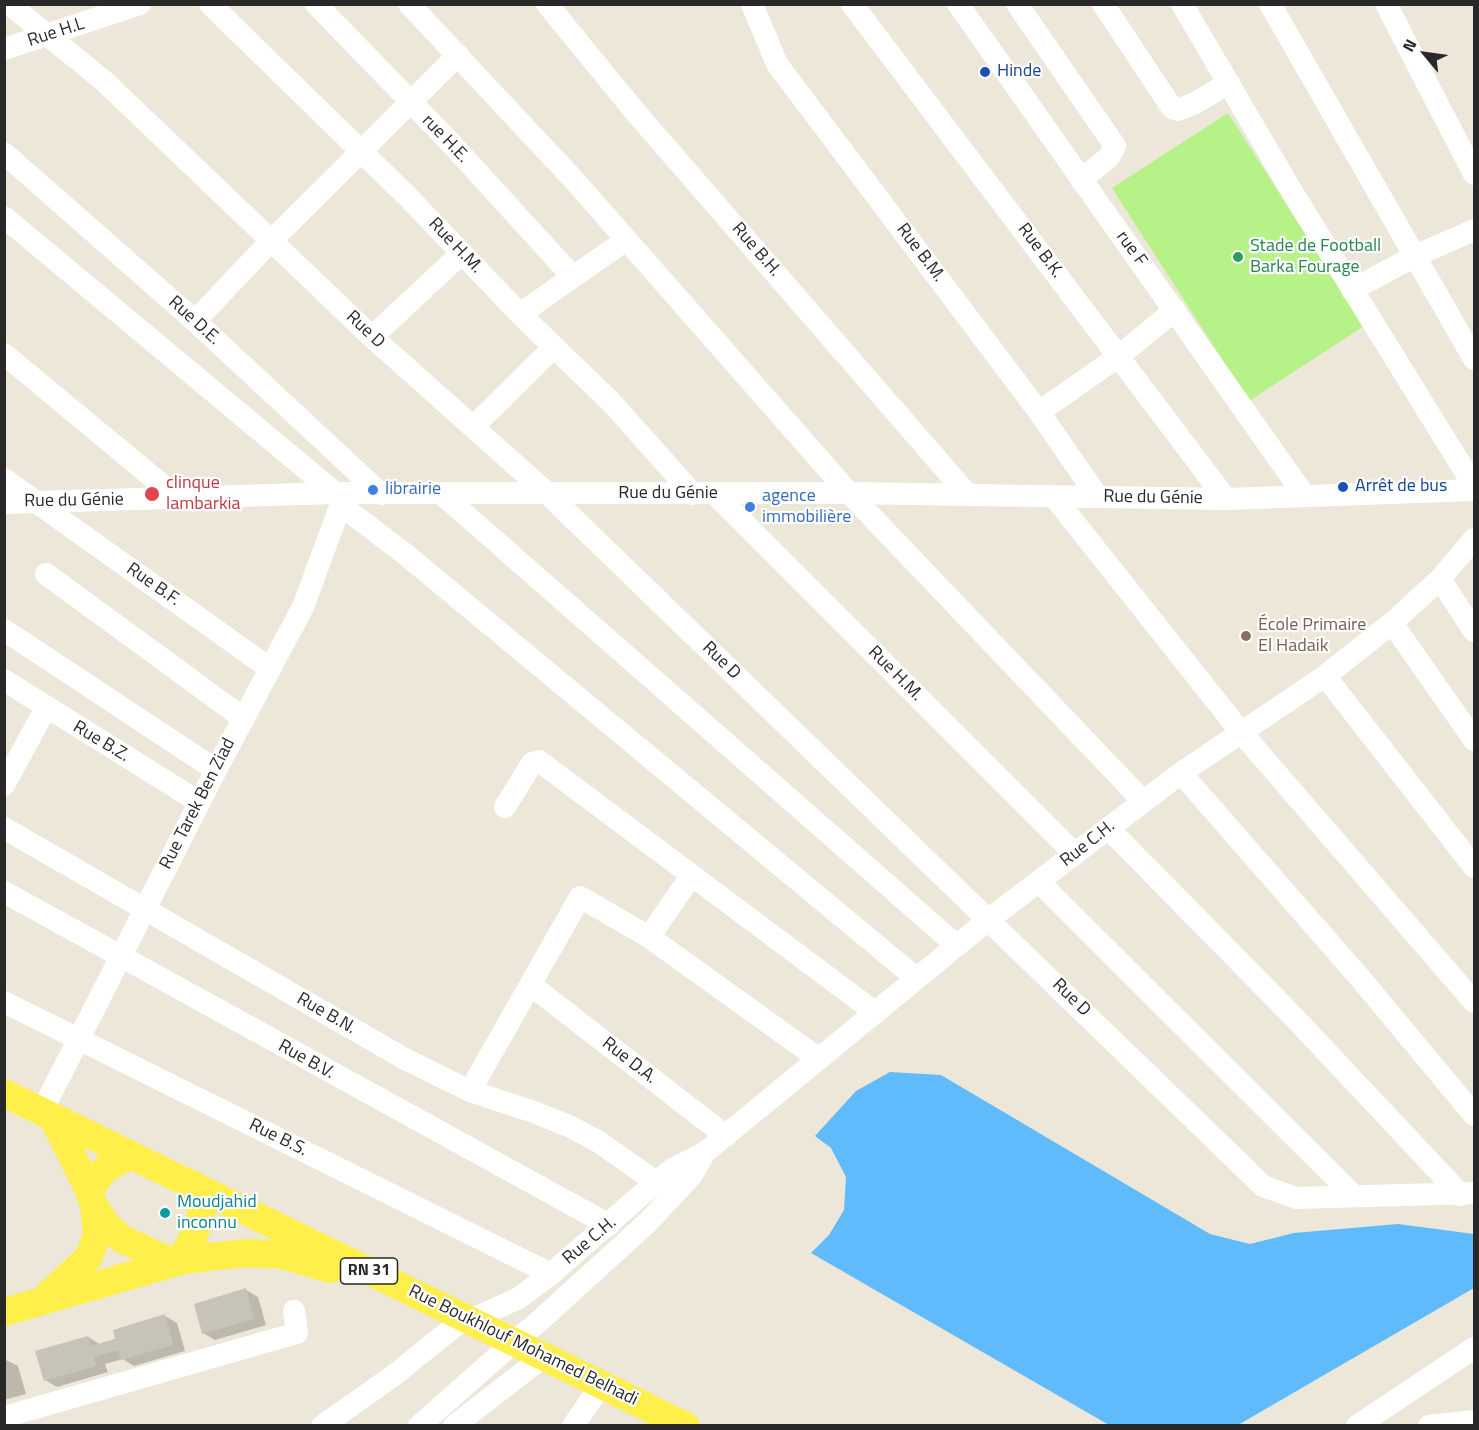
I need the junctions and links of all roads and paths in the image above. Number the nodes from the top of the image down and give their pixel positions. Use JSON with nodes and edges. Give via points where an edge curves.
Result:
{"nodes":[{"id":1,"x":9,"y":4,"type":"edge"},
{"id":2,"x":141,"y":4,"type":"edge"},
{"id":3,"x":210,"y":4,"type":"edge"},
{"id":4,"x":316,"y":4,"type":"edge"},
{"id":5,"x":408,"y":4,"type":"edge"},
{"id":6,"x":752,"y":4,"type":"edge"},
{"id":7,"x":852,"y":4,"type":"edge"},
{"id":8,"x":958,"y":4,"type":"edge"},
{"id":9,"x":1017,"y":4,"type":"edge"},
{"id":10,"x":1103,"y":4,"type":"edge"},
{"id":11,"x":1182,"y":4,"type":"edge"},
{"id":12,"x":1270,"y":4,"type":"edge"},
{"id":13,"x":1386,"y":4,"type":"edge"},
{"id":14,"x":552,"y":6,"type":"edge"},
{"id":15,"x":49,"y":36,"type":"junction"},
{"id":16,"x":4,"y":49,"type":"edge"},
{"id":17,"x":458,"y":55,"type":"junction"},
{"id":18,"x":1229,"y":83,"type":"junction"},
{"id":19,"x":410,"y":102,"type":"junction"},
{"id":20,"x":362,"y":151,"type":"junction"},
{"id":21,"x":4,"y":153,"type":"edge"},
{"id":22,"x":1474,"y":174,"type":"edge"},
{"id":23,"x":1081,"y":180,"type":"junction"},
{"id":24,"x":4,"y":217,"type":"edge"},
{"id":25,"x":1474,"y":230,"type":"edge"},
{"id":26,"x":626,"y":240,"type":"junction"},
{"id":27,"x":270,"y":242,"type":"junction"},
{"id":28,"x":462,"y":253,"type":"junction"},
{"id":29,"x":1415,"y":256,"type":"junction"},
{"id":30,"x":572,"y":276,"type":"junction"},
{"id":31,"x":1353,"y":290,"type":"junction"},
{"id":32,"x":1175,"y":310,"type":"junction"},
{"id":33,"x":520,"y":314,"type":"junction"},
{"id":34,"x":195,"y":321,"type":"junction"},
{"id":35,"x":372,"y":337,"type":"junction"},
{"id":36,"x":554,"y":347,"type":"junction"},
{"id":37,"x":4,"y":354,"type":"edge"},
{"id":38,"x":1119,"y":356,"type":"junction"},
{"id":39,"x":1474,"y":359,"type":"edge"},
{"id":40,"x":1039,"y":412,"type":"junction"},
{"id":41,"x":473,"y":427,"type":"junction"},
{"id":42,"x":4,"y":479,"type":"edge"},
{"id":43,"x":1474,"y":488,"type":"edge"},
{"id":44,"x":547,"y":493,"type":"junction"},
{"id":45,"x":849,"y":493,"type":"junction"},
{"id":46,"x":381,"y":494,"type":"junction"},
{"id":47,"x":704,"y":494,"type":"junction"},
{"id":48,"x":968,"y":494,"type":"junction"},
{"id":49,"x":443,"y":495,"type":"junction"},
{"id":50,"x":1304,"y":495,"type":"junction"},
{"id":51,"x":1098,"y":497,"type":"junction"},
{"id":52,"x":341,"y":498,"type":"junction"},
{"id":53,"x":1055,"y":498,"type":"junction"},
{"id":54,"x":179,"y":499,"type":"junction"},
{"id":55,"x":1226,"y":499,"type":"junction"},
{"id":56,"x":4,"y":502,"type":"edge"},
{"id":57,"x":36,"y":503,"type":"junction"},
{"id":58,"x":1474,"y":539,"type":"edge"},
{"id":59,"x":46,"y":574,"type":"dead end"},
{"id":60,"x":1440,"y":579,"type":"junction"},
{"id":61,"x":1392,"y":623,"type":"junction"},
{"id":62,"x":4,"y":630,"type":"edge"},
{"id":63,"x":1474,"y":631,"type":"edge"},
{"id":64,"x":269,"y":668,"type":"junction"},
{"id":65,"x":1325,"y":676,"type":"junction"},
{"id":66,"x":4,"y":680,"type":"edge"},
{"id":67,"x":46,"y":708,"type":"junction"},
{"id":68,"x":243,"y":718,"type":"junction"},
{"id":69,"x":1240,"y":731,"type":"junction"},
{"id":70,"x":1474,"y":740,"type":"edge"},
{"id":71,"x":216,"y":770,"type":"junction"},
{"id":72,"x":1181,"y":773,"type":"junction"},
{"id":73,"x":4,"y":785,"type":"edge"},
{"id":74,"x":1143,"y":801,"type":"junction"},
{"id":75,"x":199,"y":802,"type":"junction"},
{"id":76,"x":505,"y":807,"type":"dead end"},
{"id":77,"x":4,"y":828,"type":"edge"},
{"id":78,"x":1108,"y":828,"type":"junction"},
{"id":79,"x":1075,"y":854,"type":"junction"},
{"id":80,"x":1474,"y":867,"type":"edge"},
{"id":81,"x":691,"y":876,"type":"junction"},
{"id":82,"x":1039,"y":882,"type":"junction"},
{"id":83,"x":4,"y":892,"type":"edge"},
{"id":84,"x":145,"y":908,"type":"junction"},
{"id":85,"x":988,"y":920,"type":"junction"},
{"id":86,"x":649,"y":936,"type":"junction"},
{"id":87,"x":956,"y":945,"type":"junction"},
{"id":88,"x":120,"y":957,"type":"junction"},
{"id":89,"x":916,"y":978,"type":"junction"},
{"id":90,"x":532,"y":986,"type":"junction"},
{"id":91,"x":4,"y":1002,"type":"edge"},
{"id":92,"x":1474,"y":1002,"type":"edge"},
{"id":93,"x":876,"y":1013,"type":"junction"},
{"id":94,"x":78,"y":1039,"type":"junction"},
{"id":95,"x":819,"y":1059,"type":"junction"},
{"id":96,"x":470,"y":1091,"type":"junction"},
{"id":97,"x":4,"y":1094,"type":"edge"},
{"id":98,"x":47,"y":1114,"type":"junction"},
{"id":99,"x":1474,"y":1115,"type":"edge"},
{"id":100,"x":726,"y":1136,"type":"junction"},
{"id":101,"x":704,"y":1153,"type":"junction"},
{"id":102,"x":131,"y":1155,"type":"junction"},
{"id":103,"x":656,"y":1182,"type":"junction"},
{"id":104,"x":194,"y":1185,"type":"junction"},
{"id":105,"x":1468,"y":1194,"type":"edge"},
{"id":106,"x":1353,"y":1195,"type":"junction"},
{"id":107,"x":92,"y":1198,"type":"junction"},
{"id":108,"x":609,"y":1225,"type":"junction"},
{"id":109,"x":177,"y":1262,"type":"junction"},
{"id":110,"x":551,"y":1274,"type":"junction"},
{"id":111,"x":43,"y":1300,"type":"junction"},
{"id":112,"x":294,"y":1311,"type":"dead end"},
{"id":113,"x":4,"y":1312,"type":"edge"},
{"id":114,"x":463,"y":1323,"type":"junction"},
{"id":115,"x":509,"y":1346,"type":"junction"},
{"id":116,"x":1474,"y":1348,"type":"edge"},
{"id":117,"x":534,"y":1364,"type":"junction"},
{"id":118,"x":595,"y":1394,"type":"junction"},
{"id":119,"x":4,"y":1417,"type":"edge"},
{"id":120,"x":1474,"y":1421,"type":"edge"},
{"id":121,"x":651,"y":1424,"type":"edge"},
{"id":122,"x":322,"y":1425,"type":"edge"},
{"id":123,"x":419,"y":1425,"type":"edge"},
{"id":124,"x":454,"y":1425,"type":"edge"},
{"id":125,"x":573,"y":1425,"type":"edge"},
{"id":126,"x":686,"y":1425,"type":"edge"},
{"id":127,"x":1357,"y":1425,"type":"edge"},
{"id":128,"x":1429,"y":1425,"type":"edge"}],
"edges":[{"from":1,"to":15,"type":"street","name":"Rue D"},
{"from":2,"to":15,"type":"street","name":"Rue H.L"},
{"from":3,"to":20,"type":"street","name":"Rue H.M."},
{"from":4,"to":19,"type":"street","name":"rue H.E."},
{"from":5,"to":17,"type":"street"},
{"from":6,"to":40,"type":"street","name":"Rue B.M.","via":[[777,64]]},
{"from":7,"to":38,"type":"street","name":"Rue B.K."},
{"from":8,"to":23,"type":"street","name":"rue F"},
{"from":9,"to":23,"type":"street","via":[[1114,146],[1109,157]]},
{"from":10,"to":18,"type":"street","via":[[1172,108],[1178,110],[1195,103]]},
{"from":11,"to":18,"type":"street"},
{"from":12,"to":29,"type":"street"},
{"from":13,"to":22,"type":"street"},
{"from":14,"to":48,"type":"street","name":"Rue B.H.","via":[[638,114]]},
{"from":15,"to":16,"type":"street","name":"Rue H.L"},
{"from":15,"to":27,"type":"street","name":"Rue D","via":[[104,81]]},
{"from":17,"to":19,"type":"street"},
{"from":17,"to":26,"type":"street"},
{"from":18,"to":31,"type":"street"},
{"from":19,"to":20,"type":"street"},
{"from":19,"to":30,"type":"street","name":"rue H.E."},
{"from":20,"to":27,"type":"street"},
{"from":20,"to":28,"type":"street","name":"Rue H.M."},
{"from":21,"to":34,"type":"street","name":"Rue D.E."},
{"from":23,"to":32,"type":"street","name":"rue F"},
{"from":24,"to":52,"type":"street"},
{"from":25,"to":29,"type":"street"},
{"from":26,"to":30,"type":"street"},
{"from":26,"to":45,"type":"street"},
{"from":27,"to":34,"type":"street"},
{"from":27,"to":35,"type":"street","name":"Rue D"},
{"from":28,"to":33,"type":"street","name":"Rue H.M."},
{"from":28,"to":35,"type":"street"},
{"from":29,"to":31,"type":"street"},
{"from":29,"to":39,"type":"street"},
{"from":30,"to":33,"type":"street"},
{"from":31,"to":43,"type":"street"},
{"from":32,"to":38,"type":"street"},
{"from":32,"to":50,"type":"street","name":"rue F"},
{"from":33,"to":36,"type":"street","name":"Rue H.M."},
{"from":34,"to":46,"type":"street","name":"Rue D.E."},
{"from":35,"to":41,"type":"street","name":"Rue D"},
{"from":36,"to":41,"type":"street"},
{"from":36,"to":47,"type":"street","name":"Rue H.M."},
{"from":37,"to":54,"type":"street"},
{"from":38,"to":40,"type":"street"},
{"from":38,"to":55,"type":"street","name":"Rue B.K."},
{"from":40,"to":51,"type":"street","name":"Rue B.M."},
{"from":41,"to":44,"type":"street","name":"Rue D"},
{"from":42,"to":57,"type":"street","name":"Rue B.F."},
{"from":43,"to":50,"type":"street","name":"Rue du Génie"},
{"from":44,"to":47,"type":"street","name":"Rue du Génie"},
{"from":44,"to":49,"type":"street","name":"Rue du Génie"},
{"from":44,"to":85,"type":"street","name":"Rue D"},
{"from":45,"to":47,"type":"street","name":"Rue du Génie"},
{"from":45,"to":48,"type":"street","name":"Rue du Génie"},
{"from":45,"to":74,"type":"street"},
{"from":46,"to":49,"type":"street","name":"Rue du Génie"},
{"from":46,"to":52,"type":"street","name":"Rue du Génie"},
{"from":47,"to":79,"type":"street","name":"Rue H.M."},
{"from":48,"to":53,"type":"street","name":"Rue du Génie"},
{"from":49,"to":87,"type":"street"},
{"from":50,"to":55,"type":"street","name":"Rue du Génie"},
{"from":51,"to":53,"type":"street","name":"Rue du Génie"},
{"from":51,"to":55,"type":"street","name":"Rue du Génie"},
{"from":52,"to":54,"type":"street","name":"Rue du Génie"},
{"from":52,"to":64,"type":"street","name":"Rue Tarek Ben Ziad","via":[[303,607]]},
{"from":52,"to":89,"type":"street"},
{"from":53,"to":69,"type":"street"},
{"from":54,"to":57,"type":"street","name":"Rue du Génie"},
{"from":56,"to":57,"type":"street","name":"Rue du Génie"},
{"from":57,"to":64,"type":"street","name":"Rue B.F."},
{"from":58,"to":60,"type":"street","name":"Rue C.H."},
{"from":59,"to":68,"type":"street"},
{"from":60,"to":61,"type":"street","name":"Rue C.H."},
{"from":60,"to":63,"type":"street"},
{"from":61,"to":65,"type":"street","name":"Rue C.H."},
{"from":61,"to":70,"type":"street"},
{"from":62,"to":71,"type":"street"},
{"from":64,"to":68,"type":"street","name":"Rue Tarek Ben Ziad"},
{"from":65,"to":69,"type":"street","name":"Rue C.H."},
{"from":65,"to":80,"type":"street"},
{"from":66,"to":67,"type":"street","name":"Rue B.Z."},
{"from":67,"to":73,"type":"street"},
{"from":67,"to":75,"type":"street","name":"Rue B.Z."},
{"from":68,"to":71,"type":"street","name":"Rue Tarek Ben Ziad"},
{"from":69,"to":72,"type":"street","name":"Rue C.H."},
{"from":69,"to":92,"type":"street"},
{"from":71,"to":75,"type":"street","name":"Rue Tarek Ben Ziad"},
{"from":72,"to":74,"type":"street","name":"Rue C.H."},
{"from":72,"to":99,"type":"street"},
{"from":74,"to":78,"type":"street","name":"Rue C.H."},
{"from":75,"to":84,"type":"street","name":"Rue Tarek Ben Ziad"},
{"from":76,"to":81,"type":"street","via":[[532,763],[539,761]]},
{"from":77,"to":84,"type":"street","name":"Rue B.N."},
{"from":78,"to":79,"type":"street","name":"Rue C.H."},
{"from":78,"to":105,"type":"street"},
{"from":79,"to":82,"type":"street","name":"Rue C.H."},
{"from":81,"to":86,"type":"street"},
{"from":81,"to":93,"type":"street"},
{"from":82,"to":85,"type":"street","name":"Rue C.H."},
{"from":82,"to":106,"type":"street"},
{"from":83,"to":88,"type":"street","name":"Rue B.V."},
{"from":84,"to":88,"type":"street","name":"Rue Tarek Ben Ziad"},
{"from":84,"to":96,"type":"street","name":"Rue B.N.","via":[[358,1032]]},
{"from":85,"to":87,"type":"street","name":"Rue C.H."},
{"from":85,"to":106,"type":"street","name":"Rue D","via":[[1263,1186],[1296,1198]]},
{"from":86,"to":90,"type":"street","via":[[580,897]]},
{"from":86,"to":95,"type":"street"},
{"from":87,"to":89,"type":"street","name":"Rue C.H."},
{"from":88,"to":94,"type":"street","name":"Rue Tarek Ben Ziad"},
{"from":88,"to":108,"type":"street","name":"Rue B.V."},
{"from":89,"to":93,"type":"street","name":"Rue C.H."},
{"from":90,"to":96,"type":"street"},
{"from":90,"to":100,"type":"street","name":"Rue D.A."},
{"from":91,"to":94,"type":"street","name":"Rue B.S."},
{"from":93,"to":95,"type":"street","name":"Rue C.H."},
{"from":94,"to":98,"type":"street","name":"Rue Tarek Ben Ziad"},
{"from":94,"to":110,"type":"street","name":"Rue B.S."},
{"from":95,"to":100,"type":"street","name":"Rue C.H."},
{"from":96,"to":103,"type":"street","name":"Rue B.N.","via":[[571,1127]]},
{"from":97,"to":98,"type":"main road","name":"Rue Boukhlouf Mohamed Belhadi","number":"RN 31"},
{"from":98,"to":102,"type":"main road","name":"Rue Boukhlouf Mohamed Belhadi","number":"RN 31"},
{"from":98,"to":107,"type":"main road"},
{"from":100,"to":101,"type":"street","name":"Rue C.H."},
{"from":101,"to":103,"type":"street","name":"Rue C.H."},
{"from":101,"to":115,"type":"street","name":"Rue C.H.","via":[[690,1176],[647,1222]]},
{"from":102,"to":104,"type":"main road","name":"Rue Boukhlouf Mohamed Belhadi","number":"RN 31"},
{"from":102,"to":107,"type":"main road","via":[[106,1167]]},
{"from":103,"to":108,"type":"street","name":"Rue C.H."},
{"from":104,"to":109,"type":"main road","via":[[199,1195],[199,1226]]},
{"from":104,"to":114,"type":"main road","name":"Rue Boukhlouf Mohamed Belhadi","number":"RN 31"},
{"from":105,"to":106,"type":"street","name":"Rue D"},
{"from":107,"to":109,"type":"main road","via":[[106,1224],[122,1239]]},
{"from":107,"to":111,"type":"main road","via":[[97,1234],[92,1251]]},
{"from":108,"to":110,"type":"street","name":"Rue C.H."},
{"from":109,"to":111,"type":"main road","name":"Rue Boukhlouf Mohamed Belhadi","number":"RN 31"},
{"from":109,"to":114,"type":"main road","name":"Rue Boukhlouf Mohamed Belhadi","number":"RN 31","via":[[250,1253],[298,1258]]},
{"from":110,"to":114,"type":"street","name":"Rue C.H.","via":[[519,1298]]},
{"from":111,"to":113,"type":"main road","name":"Rue Boukhlouf Mohamed Belhadi"},
{"from":112,"to":119,"type":"street","via":[[297,1333]]},
{"from":114,"to":115,"type":"main road","name":"Rue Boukhlouf Mohamed Belhadi","number":"RN 31"},
{"from":114,"to":122,"type":"street","name":"Rue C.H."},
{"from":115,"to":117,"type":"main road","name":"Rue Boukhlouf Mohamed Belhadi","number":"RN 31"},
{"from":115,"to":123,"type":"street","name":"Rue C.H."},
{"from":115,"to":126,"type":"main road","name":"Rue Boukhlouf Mohamed Belhadi","number":"RN 31"},
{"from":116,"to":127,"type":"street"},
{"from":117,"to":118,"type":"main road","name":"Rue Boukhlouf Mohamed Belhadi","number":"RN 31"},
{"from":117,"to":124,"type":"street"},
{"from":118,"to":121,"type":"main road","name":"Rue Boukhlouf Mohamed Belhadi","number":"RN 31"},
{"from":118,"to":125,"type":"street"},
{"from":120,"to":128,"type":"street"}]}
